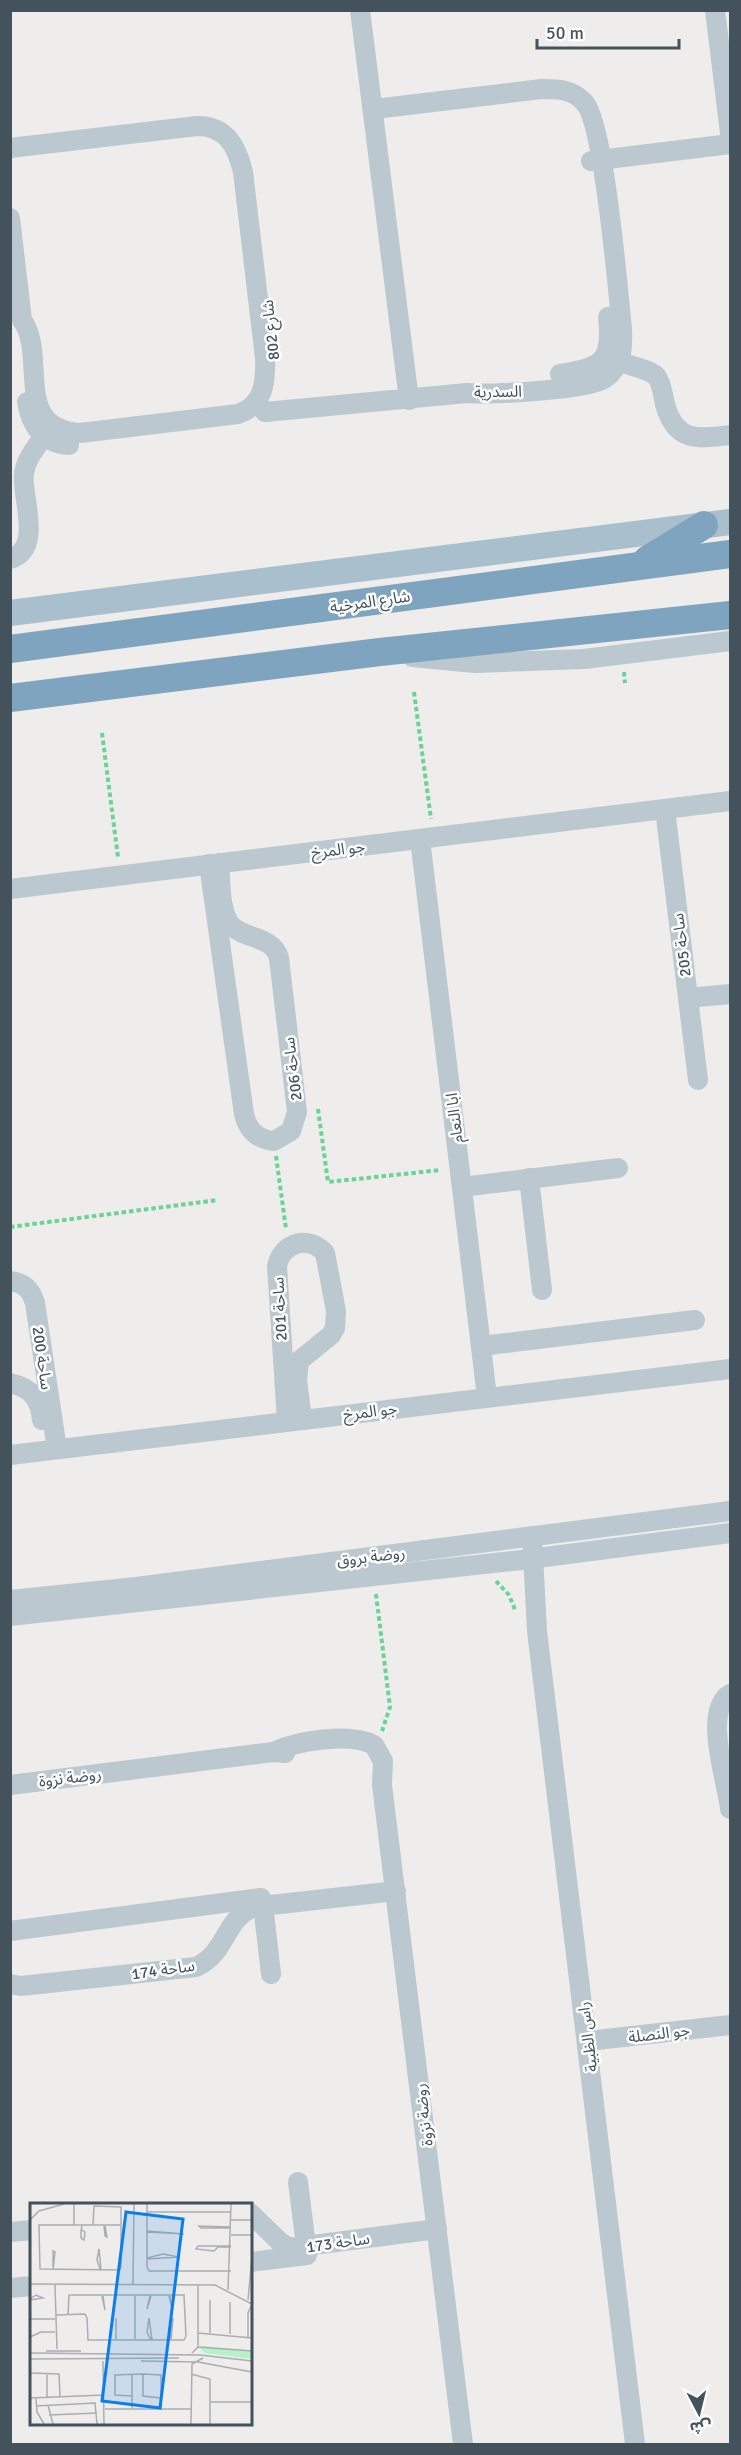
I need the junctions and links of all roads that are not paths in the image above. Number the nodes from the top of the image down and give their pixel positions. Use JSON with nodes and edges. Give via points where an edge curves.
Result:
{"nodes":[{"id":1,"x":360,"y":10,"type":"edge"},
{"id":2,"x":716,"y":10,"type":"edge"},
{"id":3,"x":728,"y":88,"type":"edge"},
{"id":4,"x":374,"y":114,"type":"junction"},
{"id":5,"x":730,"y":134,"type":"edge"},
{"id":6,"x":10,"y":136,"type":"edge"},
{"id":7,"x":730,"y":144,"type":"edge"},
{"id":8,"x":10,"y":148,"type":"edge"},
{"id":9,"x":596,"y":160,"type":"junction"},
{"id":10,"x":10,"y":218,"type":"edge"},
{"id":11,"x":14,"y":280,"type":"edge"},
{"id":12,"x":22,"y":320,"type":"junction"},
{"id":13,"x":619,"y":361,"type":"junction"},
{"id":14,"x":467,"y":393,"type":"junction"},
{"id":15,"x":409,"y":400,"type":"junction"},
{"id":16,"x":265,"y":412,"type":"junction"},
{"id":17,"x":730,"y":435,"type":"edge"},
{"id":18,"x":43,"y":437,"type":"junction"},
{"id":19,"x":717,"y":524,"type":"edge"},
{"id":20,"x":730,"y":554,"type":"edge"},
{"id":21,"x":10,"y":559,"type":"edge"},
{"id":22,"x":638,"y":566,"type":"junction"},
{"id":23,"x":10,"y":613,"type":"edge"},
{"id":24,"x":730,"y":615,"type":"edge"},
{"id":25,"x":730,"y":641,"type":"edge"},
{"id":26,"x":10,"y":649,"type":"edge"},
{"id":27,"x":380,"y":652,"type":"junction"},
{"id":28,"x":10,"y":698,"type":"edge"},
{"id":29,"x":730,"y":801,"type":"edge"},
{"id":30,"x":665,"y":809,"type":"junction"},
{"id":31,"x":426,"y":838,"type":"junction"},
{"id":32,"x":214,"y":864,"type":"junction"},
{"id":33,"x":10,"y":889,"type":"edge"},
{"id":34,"x":252,"y":937,"type":"junction"},
{"id":35,"x":222,"y":963,"type":"junction"},
{"id":36,"x":730,"y":994,"type":"edge"},
{"id":37,"x":688,"y":998,"type":"junction"},
{"id":38,"x":698,"y":1080,"type":"dead end"},
{"id":39,"x":618,"y":1168,"type":"dead end"},
{"id":40,"x":461,"y":1177,"type":"junction"},
{"id":41,"x":529,"y":1179,"type":"junction"},
{"id":42,"x":10,"y":1281,"type":"edge"},
{"id":43,"x":542,"y":1290,"type":"dead end"},
{"id":44,"x":695,"y":1320,"type":"dead end"},
{"id":45,"x":281,"y":1330,"type":"junction"},
{"id":46,"x":482,"y":1346,"type":"junction"},
{"id":47,"x":313,"y":1347,"type":"junction"},
{"id":48,"x":44,"y":1361,"type":"junction"},
{"id":49,"x":730,"y":1368,"type":"edge"},
{"id":50,"x":14,"y":1384,"type":"edge"},
{"id":51,"x":488,"y":1397,"type":"junction"},
{"id":52,"x":295,"y":1420,"type":"junction"},
{"id":53,"x":51,"y":1450,"type":"junction"},
{"id":54,"x":10,"y":1455,"type":"edge"},
{"id":55,"x":730,"y":1511,"type":"edge"},
{"id":56,"x":730,"y":1533,"type":"edge"},
{"id":57,"x":525,"y":1537,"type":"junction"},
{"id":58,"x":529,"y":1559,"type":"junction"},
{"id":59,"x":10,"y":1600,"type":"edge"},
{"id":60,"x":10,"y":1616,"type":"edge"},
{"id":61,"x":730,"y":1694,"type":"edge"},
{"id":62,"x":730,"y":1717,"type":"edge"},
{"id":63,"x":273,"y":1752,"type":"junction"},
{"id":64,"x":10,"y":1785,"type":"edge"},
{"id":65,"x":382,"y":1785,"type":"junction"},
{"id":66,"x":730,"y":1793,"type":"edge"},
{"id":67,"x":395,"y":1886,"type":"junction"},
{"id":68,"x":263,"y":1905,"type":"junction"},
{"id":69,"x":198,"y":1906,"type":"junction"},
{"id":70,"x":10,"y":1931,"type":"edge"},
{"id":71,"x":227,"y":1935,"type":"junction"},
{"id":72,"x":271,"y":1974,"type":"dead end"},
{"id":73,"x":10,"y":1984,"type":"edge"},
{"id":74,"x":730,"y":2025,"type":"edge"},
{"id":75,"x":588,"y":2042,"type":"junction"},
{"id":76,"x":298,"y":2182,"type":"dead end"},
{"id":77,"x":254,"y":2216,"type":"edge"},
{"id":78,"x":30,"y":2230,"type":"edge"},
{"id":79,"x":10,"y":2232,"type":"edge"},
{"id":80,"x":438,"y":2234,"type":"junction"},
{"id":81,"x":306,"y":2246,"type":"junction"},
{"id":82,"x":252,"y":2256,"type":"edge"},
{"id":83,"x":252,"y":2260,"type":"edge"},
{"id":84,"x":30,"y":2286,"type":"edge"},
{"id":85,"x":10,"y":2288,"type":"edge"},
{"id":86,"x":463,"y":2445,"type":"edge"},
{"id":87,"x":635,"y":2445,"type":"edge"}],
"edges":[{"from":1,"to":4,"type":"street"},
{"from":2,"to":3,"type":"street"},
{"from":3,"to":5,"type":"street"},
{"from":4,"to":9,"type":"street","name":"السدرية","via":[[555,99],[568,104],[583,119]]},
{"from":4,"to":15,"type":"street"},
{"from":6,"to":16,"type":"street","name":"شارع 802","via":[[197,117],[224,121],[237,131],[249,152],[252,169],[274,357],[274,388]]},
{"from":7,"to":9,"type":"street"},
{"from":8,"to":12,"type":"street","name":"شارع 802","via":[[197,126],[207,126],[229,137],[243,172],[265,358],[264,387],[252,407],[238,414],[68,433],[51,426],[39,408],[28,332]]},
{"from":9,"to":13,"type":"street","name":"السدرية","via":[[622,329]]},
{"from":9,"to":14,"type":"street","name":"السدرية","via":[[609,330],[604,359],[586,371],[486,384]]},
{"from":10,"to":11,"type":"street","name":"شارع 802"},
{"from":11,"to":12,"type":"street","name":"شارع 802"},
{"from":12,"to":18,"type":"street","name":"شارع 802","via":[[18,333],[26,397],[34,428]]},
{"from":13,"to":14,"type":"street","name":"السدرية","via":[[607,377],[591,384],[497,394]]},
{"from":13,"to":17,"type":"street","via":[[650,372],[658,379],[669,416],[680,431],[699,438]]},
{"from":14,"to":15,"type":"street"},
{"from":15,"to":16,"type":"street"},
{"from":16,"to":18,"type":"street","via":[[242,424],[79,445],[65,445]]},
{"from":18,"to":21,"type":"street","via":[[29,457],[24,473],[28,541],[20,554]]},
{"from":19,"to":22,"type":"highway"},
{"from":19,"to":23,"type":"main road","name":"شارع المرخية"},
{"from":20,"to":22,"type":"highway","name":"شارع المرخية"},
{"from":22,"to":26,"type":"highway","name":"شارع المرخية"},
{"from":24,"to":27,"type":"highway"},
{"from":25,"to":27,"type":"street","via":[[621,656],[519,662],[465,662]]},
{"from":27,"to":28,"type":"highway"},
{"from":29,"to":30,"type":"street","name":"جو المرخ"},
{"from":30,"to":31,"type":"street","name":"جو المرخ"},
{"from":30,"to":37,"type":"street","name":"ساحة 205"},
{"from":31,"to":32,"type":"street","name":"جو المرخ"},
{"from":31,"to":40,"type":"street","name":"ابا النعام"},
{"from":32,"to":33,"type":"street","name":"جو المرخ"},
{"from":32,"to":34,"type":"street","name":"ساحة 206","via":[[226,917],[236,929]]},
{"from":32,"to":35,"type":"street"},
{"from":34,"to":35,"type":"street","via":[[234,946]]},
{"from":34,"to":35,"type":"street","name":"ساحة 206","via":[[277,952],[296,1100],[296,1121],[291,1131],[274,1141],[256,1136],[246,1123]]},
{"from":36,"to":37,"type":"street"},
{"from":37,"to":38,"type":"street","name":"ساحة 205"},
{"from":39,"to":41,"type":"street"},
{"from":40,"to":41,"type":"street"},
{"from":40,"to":46,"type":"street","name":"ابا النعام"},
{"from":41,"to":43,"type":"street"},
{"from":42,"to":48,"type":"street","name":"ساحة 200","via":[[24,1285],[32,1293]]},
{"from":44,"to":46,"type":"street"},
{"from":45,"to":47,"type":"street","via":[[295,1342]]},
{"from":45,"to":47,"type":"street","name":"ساحة 201","via":[[279,1257],[288,1246],[312,1243],[320,1247],[328,1260],[336,1319],[331,1335]]},
{"from":45,"to":52,"type":"street","name":"ساحة 201"},
{"from":46,"to":51,"type":"street","name":"ابا النعام"},
{"from":47,"to":52,"type":"street","name":"ساحة 201","via":[[299,1361],[297,1369]]},
{"from":48,"to":50,"type":"street","via":[[32,1375]]},
{"from":48,"to":53,"type":"street","name":"ساحة 200"},
{"from":49,"to":51,"type":"street","name":"جو المرخ"},
{"from":50,"to":53,"type":"street","name":"ساحة 200","via":[[32,1392],[40,1404]]},
{"from":51,"to":52,"type":"street","name":"جو المرخ"},
{"from":52,"to":53,"type":"street","name":"جو المرخ"},
{"from":53,"to":54,"type":"street","name":"جو المرخ"},
{"from":55,"to":57,"type":"street","name":"روضة بروق"},
{"from":56,"to":58,"type":"street","name":"روضة بروق"},
{"from":57,"to":58,"type":"street","name":"راس الظبية"},
{"from":57,"to":59,"type":"street","name":"روضة بروق"},
{"from":58,"to":60,"type":"street","name":"روضة بروق"},
{"from":58,"to":75,"type":"street","name":"راس الظبية","via":[[531,1612],[537,1631]]},
{"from":61,"to":66,"type":"street","via":[[720,1706],[717,1725],[726,1790]]},
{"from":62,"to":66,"type":"street"},
{"from":63,"to":64,"type":"street","name":"روضة نزوة"},
{"from":63,"to":65,"type":"street","name":"روضة نزوة","via":[[360,1752],[372,1764]]},
{"from":63,"to":65,"type":"street","name":"روضة نزوة","via":[[288,1745],[353,1738],[374,1745],[383,1761]]},
{"from":65,"to":67,"type":"street","name":"روضة نزوة"},
{"from":67,"to":68,"type":"street","name":"ساحة 174"},
{"from":67,"to":69,"type":"street"},
{"from":67,"to":80,"type":"street","name":"روضة نزوة"},
{"from":68,"to":71,"type":"street","name":"ساحة 174","via":[[241,1914]]},
{"from":68,"to":72,"type":"street"},
{"from":69,"to":70,"type":"street"},
{"from":69,"to":71,"type":"street","via":[[216,1917]]},
{"from":71,"to":73,"type":"street","name":"ساحة 174","via":[[216,1954],[196,1966],[21,1986]]},
{"from":74,"to":75,"type":"street","name":"جو النصلة"},
{"from":75,"to":87,"type":"street","name":"راس الظبية"},
{"from":76,"to":81,"type":"street"},
{"from":77,"to":81,"type":"street","name":"ساحة 173","via":[[290,2248]]},
{"from":77,"to":82,"type":"street","via":[[261,2238]]},
{"from":78,"to":79,"type":"street"},
{"from":80,"to":81,"type":"street","name":"ساحة 173"},
{"from":80,"to":83,"type":"street","name":"ساحة 173"},
{"from":80,"to":86,"type":"street","name":"روضة نزوة"},
{"from":84,"to":85,"type":"street"}]}
